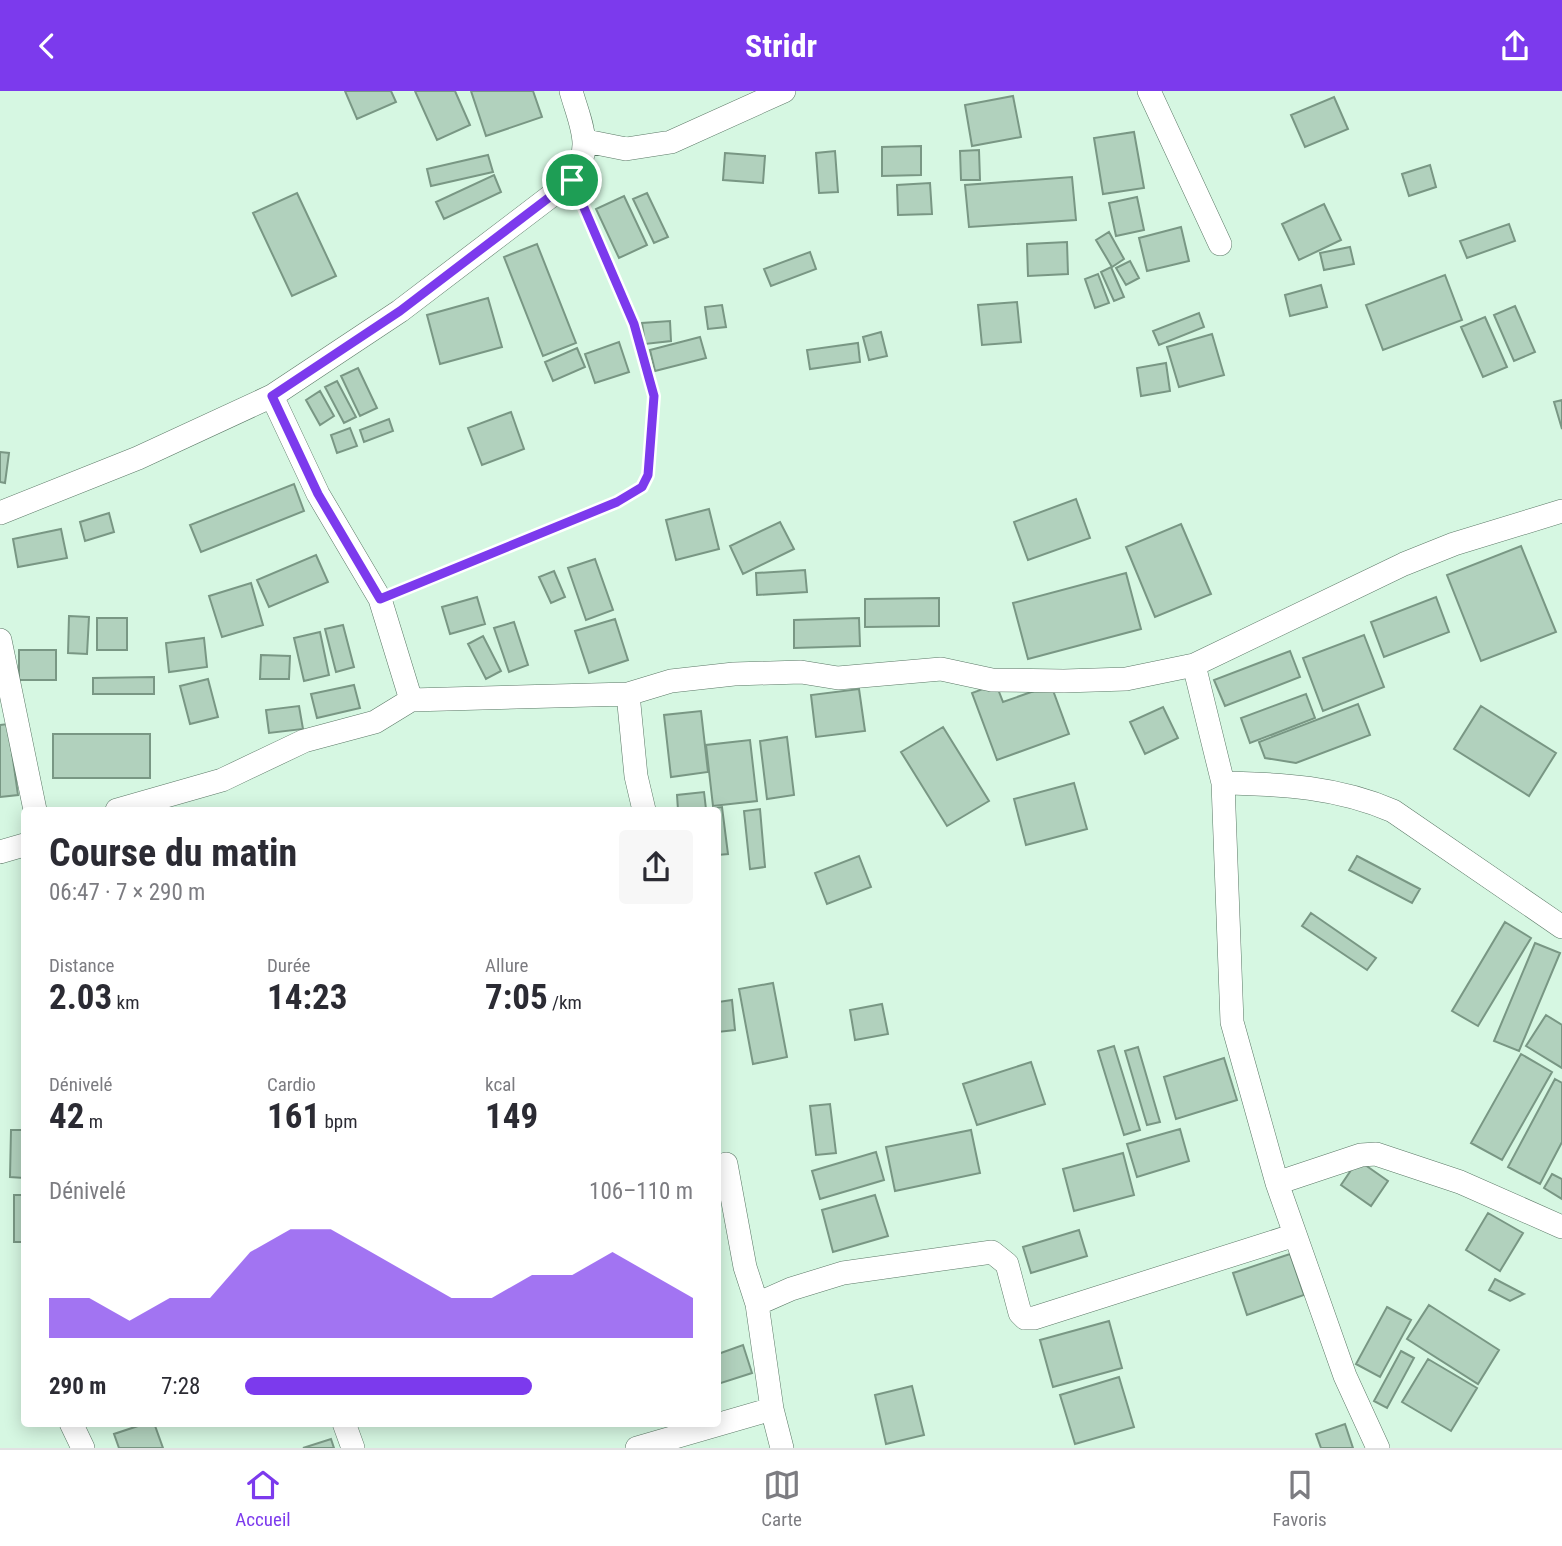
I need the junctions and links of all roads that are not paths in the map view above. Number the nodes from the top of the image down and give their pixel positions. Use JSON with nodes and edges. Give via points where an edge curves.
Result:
{"nodes":[{"id":1,"x":571,"y":91,"type":"edge"},
{"id":2,"x":784,"y":91,"type":"edge"},
{"id":3,"x":1149,"y":91,"type":"edge"},
{"id":4,"x":586,"y":141,"type":"junction"},
{"id":5,"x":1220,"y":244,"type":"dead end"},
{"id":6,"x":272,"y":396,"type":"junction"},
{"id":7,"x":1562,"y":511,"type":"edge"},
{"id":8,"x":0,"y":513,"type":"edge"},
{"id":9,"x":0,"y":640,"type":"edge"},
{"id":10,"x":1194,"y":666,"type":"junction"},
{"id":11,"x":628,"y":694,"type":"junction"},
{"id":12,"x":411,"y":700,"type":"junction"},
{"id":13,"x":1223,"y":783,"type":"junction"},
{"id":14,"x":34,"y":807,"type":"edge"},
{"id":15,"x":128,"y":807,"type":"edge"},
{"id":16,"x":643,"y":807,"type":"edge"},
{"id":17,"x":21,"y":846,"type":"edge"},
{"id":18,"x":0,"y":852,"type":"edge"},
{"id":19,"x":1562,"y":927,"type":"edge"},
{"id":20,"x":726,"y":1164,"type":"dead end"},
{"id":21,"x":1277,"y":1183,"type":"junction"},
{"id":22,"x":1562,"y":1227,"type":"edge"},
{"id":23,"x":1295,"y":1235,"type":"junction"},
{"id":24,"x":758,"y":1304,"type":"junction"},
{"id":25,"x":772,"y":1409,"type":"junction"},
{"id":26,"x":721,"y":1424,"type":"edge"},
{"id":27,"x":73,"y":1427,"type":"edge"},
{"id":28,"x":345,"y":1427,"type":"edge"},
{"id":29,"x":710,"y":1427,"type":"edge"},
{"id":30,"x":83,"y":1448,"type":"edge"},
{"id":31,"x":353,"y":1448,"type":"edge"},
{"id":32,"x":638,"y":1448,"type":"edge"},
{"id":33,"x":782,"y":1448,"type":"edge"},
{"id":34,"x":1378,"y":1448,"type":"edge"}],
"edges":[{"from":1,"to":4,"type":"street"},
{"from":2,"to":4,"type":"street","via":[[671,142],[625,149]]},
{"from":3,"to":5,"type":"street"},
{"from":4,"to":6,"type":"street","via":[[584,163],[572,180],[400,311]]},
{"from":6,"to":8,"type":"street","via":[[138,458]]},
{"from":6,"to":12,"type":"street","via":[[318,494],[380,599]]},
{"from":7,"to":10,"type":"street","via":[[1417,559]]},
{"from":9,"to":14,"type":"street"},
{"from":10,"to":11,"type":"street","via":[[1126,679],[1064,681],[992,680],[941,669],[838,678],[802,672],[734,674],[671,681]]},
{"from":10,"to":13,"type":"street"},
{"from":11,"to":12,"type":"street"},
{"from":11,"to":16,"type":"street"},
{"from":12,"to":15,"type":"street","via":[[375,722],[304,741],[222,780]]},
{"from":13,"to":19,"type":"street","via":[[1301,787],[1369,800],[1393,811]]},
{"from":13,"to":21,"type":"street","via":[[1232,1022]]},
{"from":17,"to":18,"type":"street"},
{"from":20,"to":24,"type":"street","via":[[745,1267]]},
{"from":21,"to":22,"type":"street","via":[[1376,1154],[1461,1182]]},
{"from":21,"to":23,"type":"street"},
{"from":23,"to":24,"type":"street","via":[[1034,1318],[1020,1313],[1007,1264],[992,1252],[843,1273]]},
{"from":23,"to":34,"type":"street","via":[[1345,1376]]},
{"from":24,"to":25,"type":"street"},
{"from":25,"to":26,"type":"street"},
{"from":25,"to":33,"type":"street"},
{"from":27,"to":30,"type":"street"},
{"from":28,"to":31,"type":"street"},
{"from":29,"to":32,"type":"street"}]}
